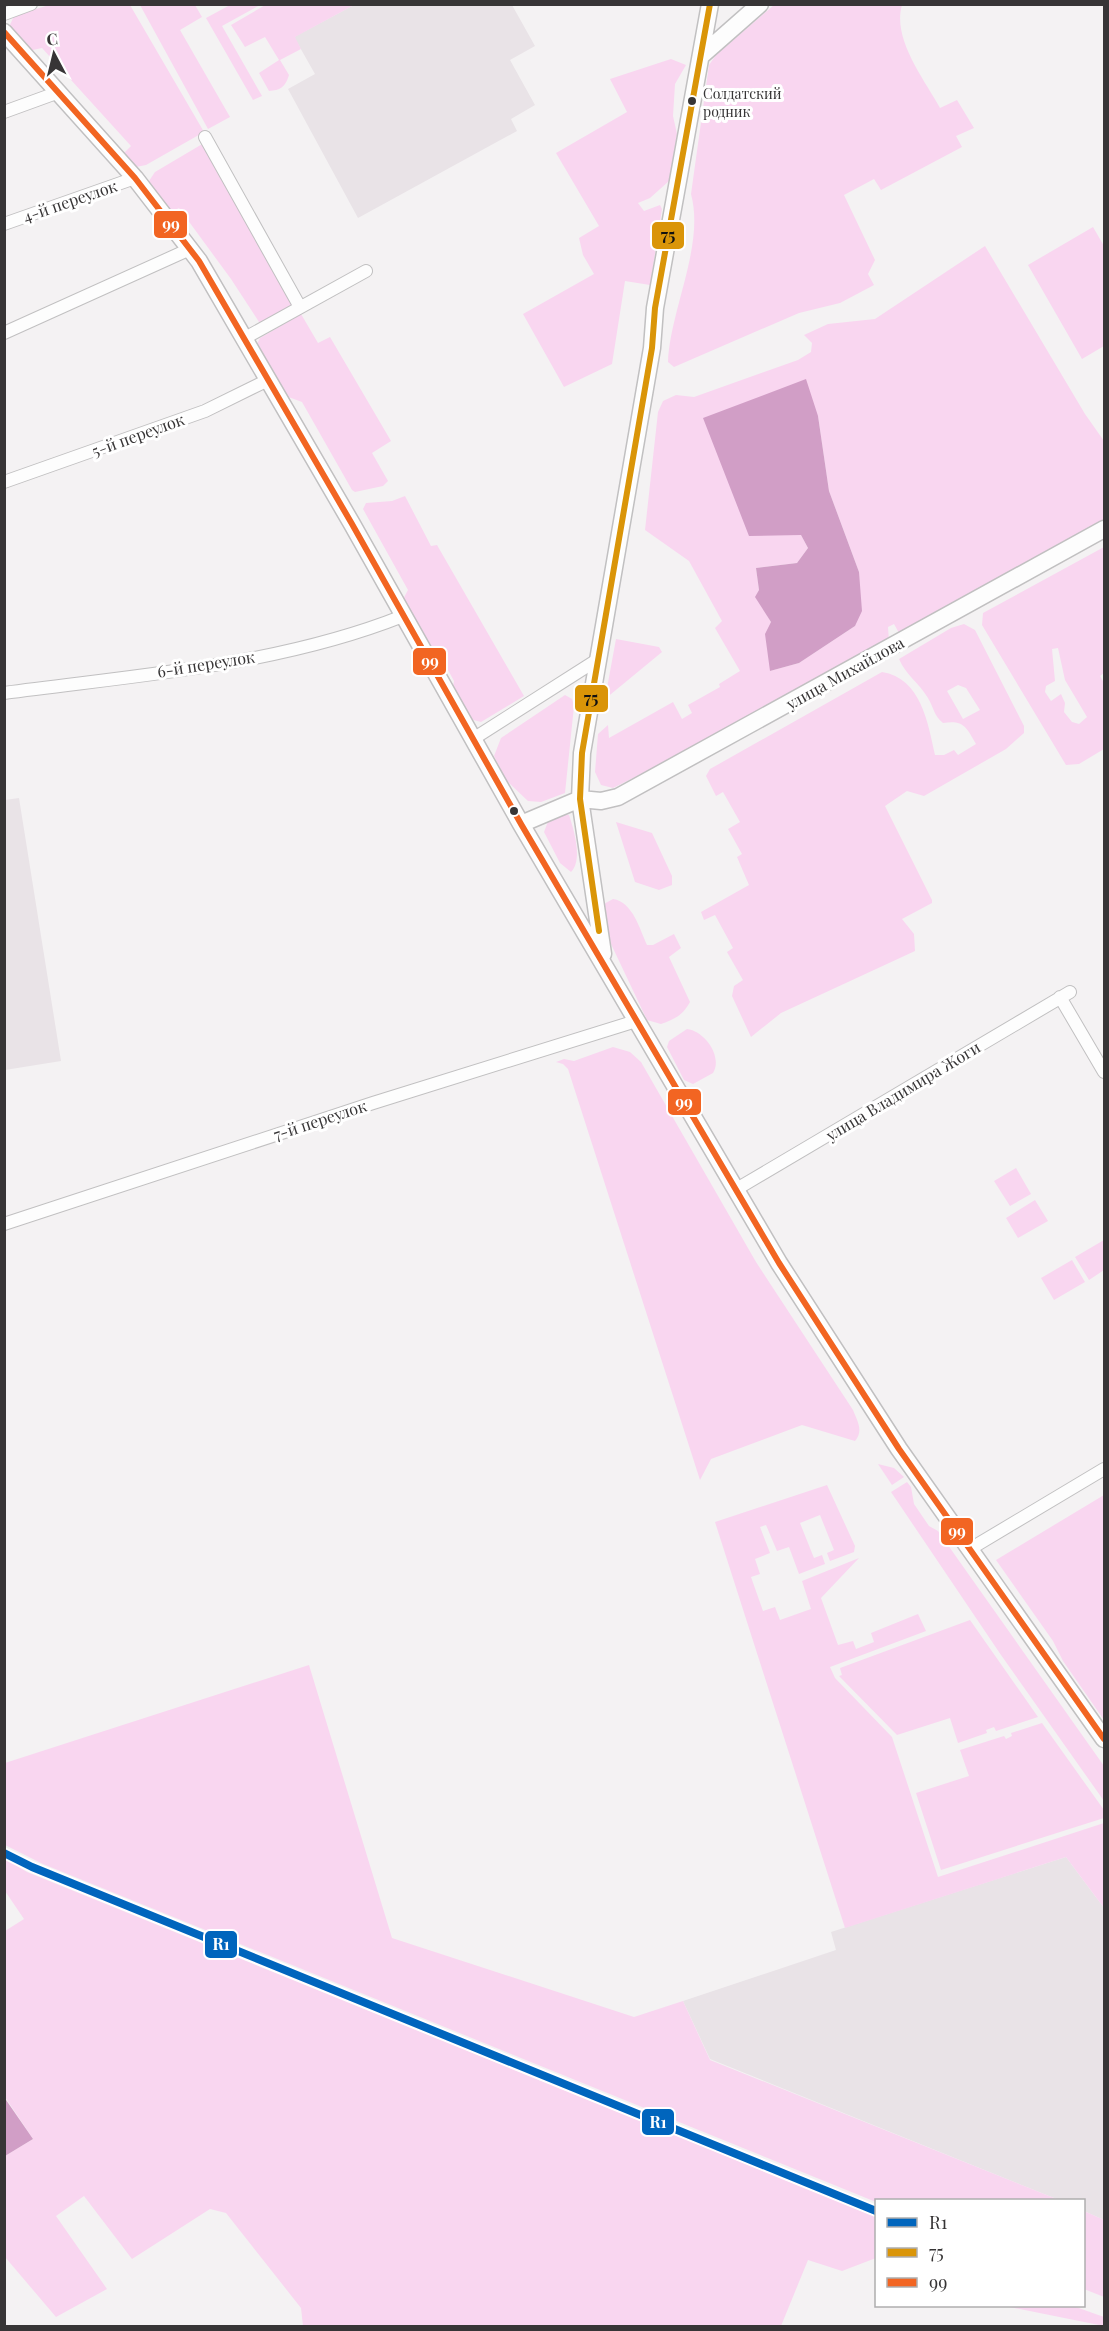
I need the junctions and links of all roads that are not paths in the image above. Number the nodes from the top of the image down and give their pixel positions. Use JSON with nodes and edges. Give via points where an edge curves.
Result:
{"nodes":[{"id":1,"x":31,"y":4,"type":"edge"},
{"id":2,"x":710,"y":4,"type":"edge"},
{"id":3,"x":760,"y":4,"type":"edge"},
{"id":4,"x":4,"y":14,"type":"edge"},
{"id":5,"x":4,"y":32,"type":"edge"},
{"id":6,"x":701,"y":56,"type":"junction"},
{"id":7,"x":59,"y":92,"type":"junction"},
{"id":8,"x":4,"y":112,"type":"edge"},
{"id":9,"x":204,"y":137,"type":"dead end"},
{"id":10,"x":135,"y":178,"type":"junction"},
{"id":11,"x":4,"y":224,"type":"edge"},
{"id":12,"x":190,"y":249,"type":"junction"},
{"id":13,"x":366,"y":271,"type":"dead end"},
{"id":14,"x":300,"y":307,"type":"junction"},
{"id":15,"x":4,"y":333,"type":"edge"},
{"id":16,"x":244,"y":338,"type":"junction"},
{"id":17,"x":268,"y":380,"type":"junction"},
{"id":18,"x":4,"y":482,"type":"edge"},
{"id":19,"x":1104,"y":529,"type":"edge"},
{"id":20,"x":403,"y":616,"type":"junction"},
{"id":21,"x":597,"y":660,"type":"junction"},
{"id":22,"x":4,"y":693,"type":"edge"},
{"id":23,"x":473,"y":739,"type":"junction"},
{"id":24,"x":580,"y":799,"type":"junction"},
{"id":25,"x":520,"y":824,"type":"junction"},
{"id":26,"x":604,"y":962,"type":"junction"},
{"id":27,"x":636,"y":1021,"type":"junction"},
{"id":28,"x":1104,"y":1072,"type":"edge"},
{"id":29,"x":735,"y":1190,"type":"junction"},
{"id":30,"x":4,"y":1224,"type":"edge"},
{"id":31,"x":1104,"y":1469,"type":"edge"},
{"id":32,"x":970,"y":1549,"type":"junction"},
{"id":33,"x":1104,"y":1739,"type":"edge"}],
"edges":[{"from":1,"to":4,"type":"street"},
{"from":2,"to":6,"type":"main road"},
{"from":3,"to":6,"type":"main road"},
{"from":5,"to":7,"type":"main road"},
{"from":6,"to":21,"type":"main road"},
{"from":7,"to":8,"type":"street"},
{"from":7,"to":10,"type":"main road"},
{"from":9,"to":14,"type":"street"},
{"from":10,"to":11,"type":"street","name":"4-й переулок"},
{"from":10,"to":12,"type":"main road"},
{"from":12,"to":15,"type":"street"},
{"from":12,"to":16,"type":"main road"},
{"from":13,"to":14,"type":"street"},
{"from":14,"to":16,"type":"street"},
{"from":16,"to":17,"type":"main road"},
{"from":17,"to":18,"type":"street","name":"5-й переулок","via":[[205,411]]},
{"from":17,"to":20,"type":"main road"},
{"from":19,"to":24,"type":"main road","name":"улица Михайлова","via":[[618,797],[601,801]]},
{"from":20,"to":22,"type":"street","name":"6-й переулок","via":[[360,633],[238,660]]},
{"from":20,"to":23,"type":"main road"},
{"from":21,"to":23,"type":"street"},
{"from":21,"to":24,"type":"main road","via":[[582,753]]},
{"from":23,"to":25,"type":"main road"},
{"from":24,"to":25,"type":"main road"},
{"from":24,"to":26,"type":"main road"},
{"from":25,"to":26,"type":"main road"},
{"from":26,"to":27,"type":"main road"},
{"from":27,"to":29,"type":"main road"},
{"from":27,"to":30,"type":"street","name":"7-й переулок"},
{"from":28,"to":29,"type":"street","name":"улица Владимира Жоги","via":[[1065,995]]},
{"from":29,"to":32,"type":"main road","via":[[898,1449]]},
{"from":31,"to":32,"type":"street"},
{"from":32,"to":33,"type":"main road"}]}
